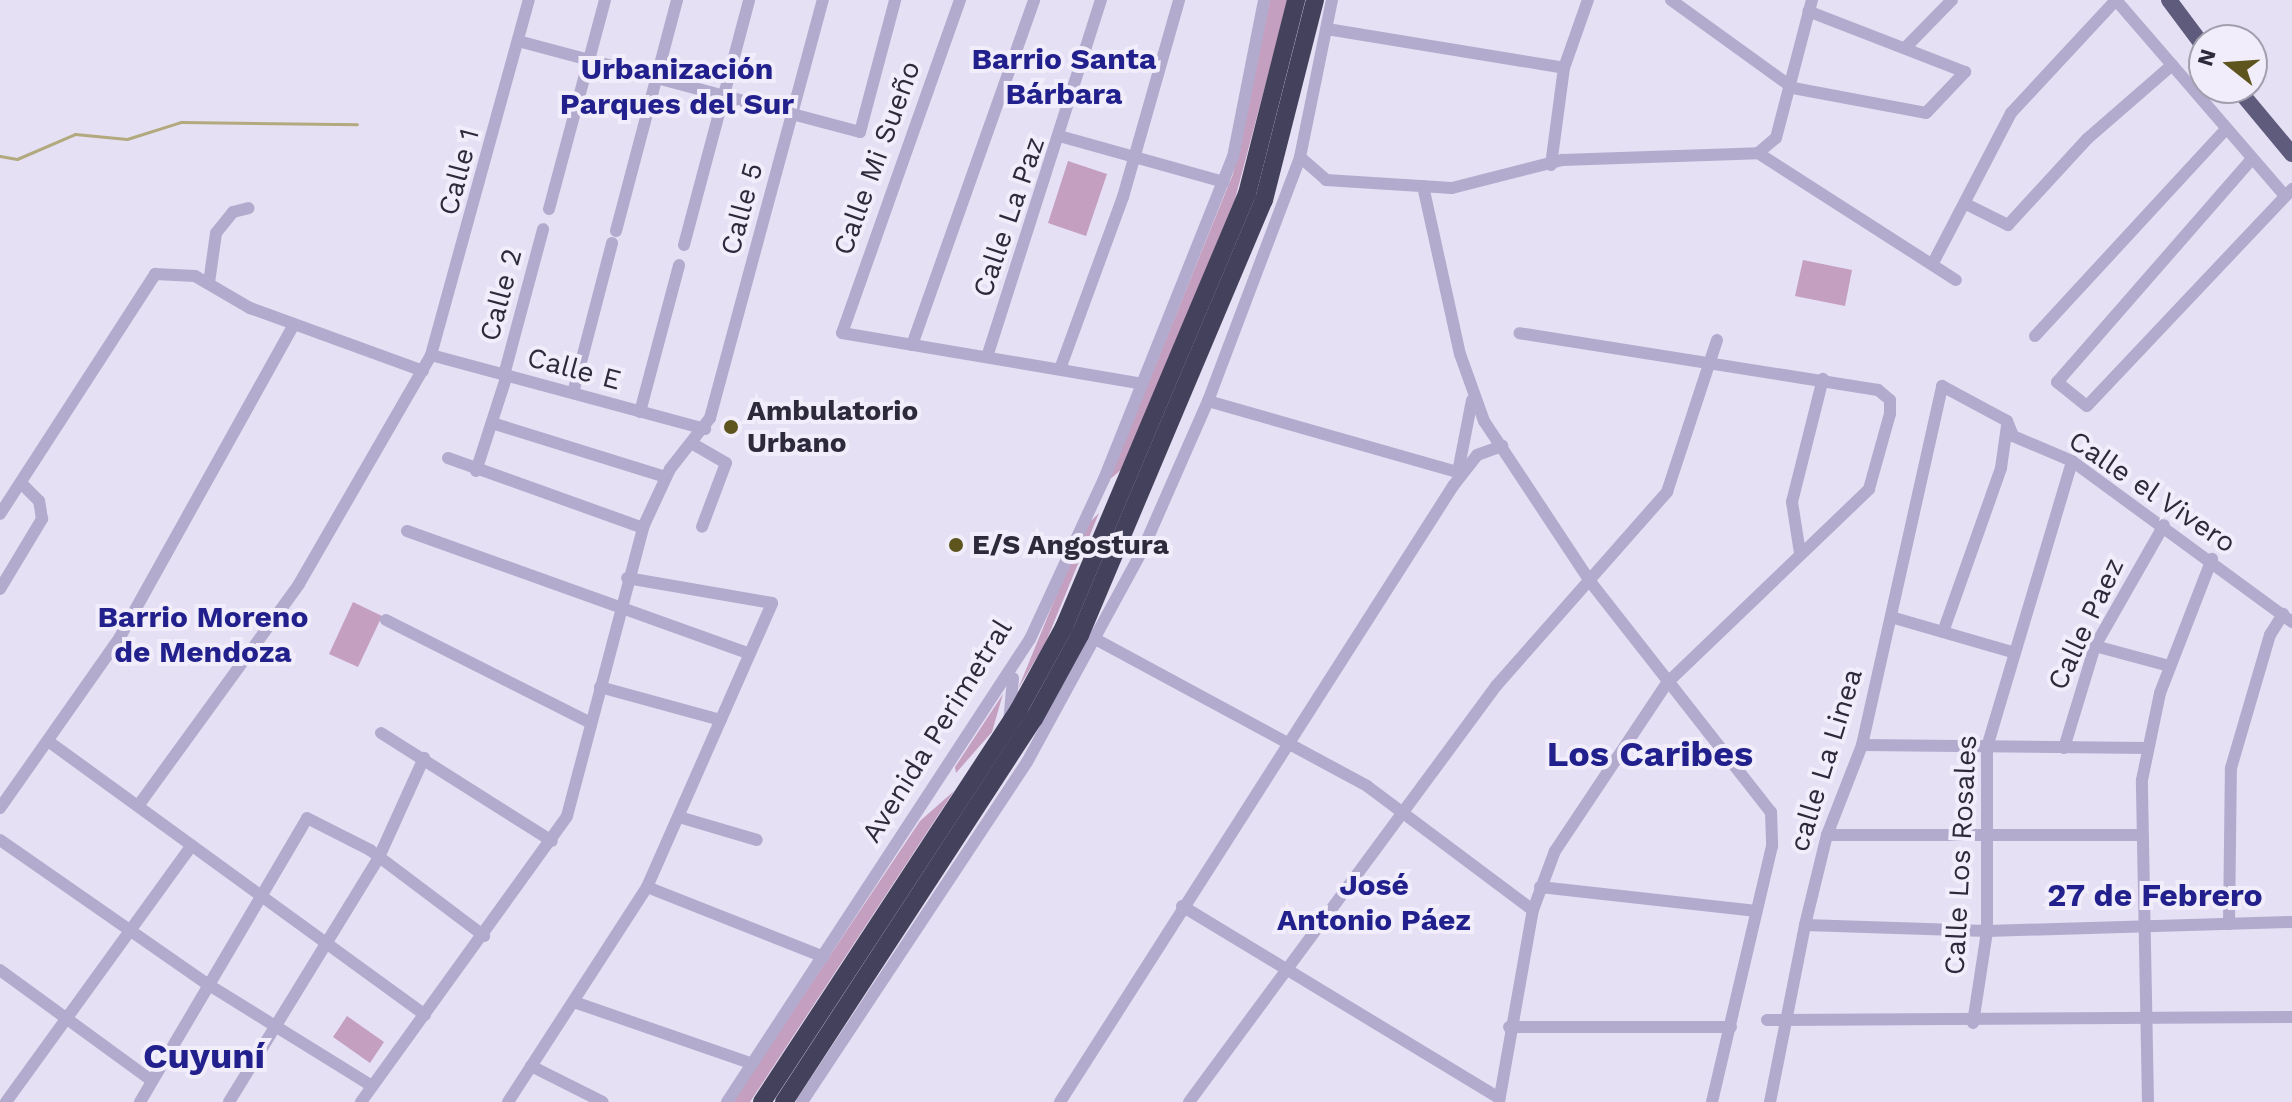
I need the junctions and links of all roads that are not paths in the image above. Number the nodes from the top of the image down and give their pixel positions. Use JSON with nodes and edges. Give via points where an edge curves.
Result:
{"nodes":[{"id":1,"x":529,"y":0,"type":"edge"},
{"id":2,"x":605,"y":0,"type":"edge"},
{"id":3,"x":677,"y":0,"type":"edge"},
{"id":4,"x":749,"y":0,"type":"edge"},
{"id":5,"x":823,"y":0,"type":"edge"},
{"id":6,"x":895,"y":0,"type":"edge"},
{"id":7,"x":960,"y":0,"type":"edge"},
{"id":8,"x":1034,"y":0,"type":"edge"},
{"id":9,"x":1101,"y":0,"type":"edge"},
{"id":10,"x":1179,"y":0,"type":"edge"},
{"id":11,"x":1264,"y":0,"type":"edge"},
{"id":12,"x":1296,"y":0,"type":"edge"},
{"id":13,"x":1315,"y":0,"type":"edge"},
{"id":14,"x":1332,"y":0,"type":"edge"},
{"id":15,"x":1588,"y":0,"type":"edge"},
{"id":16,"x":1671,"y":0,"type":"edge"},
{"id":17,"x":1952,"y":0,"type":"edge"},
{"id":18,"x":2116,"y":0,"type":"edge"},
{"id":19,"x":2169,"y":0,"type":"edge"},
{"id":20,"x":1810,"y":6,"type":"edge"},
{"id":21,"x":2188,"y":26,"type":"edge"},
{"id":22,"x":1327,"y":29,"type":"junction"},
{"id":23,"x":518,"y":41,"type":"junction"},
{"id":24,"x":1905,"y":48,"type":"junction"},
{"id":25,"x":589,"y":60,"type":"junction"},
{"id":26,"x":2172,"y":65,"type":"junction"},
{"id":27,"x":1564,"y":68,"type":"junction"},
{"id":28,"x":656,"y":77,"type":"junction"},
{"id":29,"x":1793,"y":88,"type":"junction"},
{"id":30,"x":724,"y":95,"type":"junction"},
{"id":31,"x":2250,"y":104,"type":"edge"},
{"id":32,"x":793,"y":114,"type":"junction"},
{"id":33,"x":2224,"y":131,"type":"junction"},
{"id":34,"x":1063,"y":137,"type":"junction"},
{"id":35,"x":1758,"y":153,"type":"junction"},
{"id":36,"x":2292,"y":154,"type":"edge"},
{"id":37,"x":1134,"y":157,"type":"junction"},
{"id":38,"x":1300,"y":157,"type":"junction"},
{"id":39,"x":2251,"y":160,"type":"junction"},
{"id":40,"x":1551,"y":165,"type":"junction"},
{"id":41,"x":1224,"y":182,"type":"junction"},
{"id":42,"x":1423,"y":186,"type":"junction"},
{"id":43,"x":2288,"y":192,"type":"edge"},
{"id":44,"x":1968,"y":205,"type":"junction"},
{"id":45,"x":249,"y":208,"type":"dead end"},
{"id":46,"x":549,"y":209,"type":"dead end"},
{"id":47,"x":543,"y":229,"type":"dead end"},
{"id":48,"x":684,"y":245,"type":"dead end"},
{"id":49,"x":1933,"y":263,"type":"junction"},
{"id":50,"x":679,"y":265,"type":"dead end"},
{"id":51,"x":1956,"y":280,"type":"dead end"},
{"id":52,"x":209,"y":283,"type":"junction"},
{"id":53,"x":294,"y":324,"type":"junction"},
{"id":54,"x":1519,"y":333,"type":"dead end"},
{"id":55,"x":2035,"y":336,"type":"dead end"},
{"id":56,"x":1717,"y":340,"type":"dead end"},
{"id":57,"x":912,"y":345,"type":"junction"},
{"id":58,"x":431,"y":355,"type":"junction"},
{"id":59,"x":987,"y":357,"type":"junction"},
{"id":60,"x":1711,"y":362,"type":"junction"},
{"id":61,"x":1060,"y":369,"type":"junction"},
{"id":62,"x":423,"y":371,"type":"junction"},
{"id":63,"x":506,"y":375,"type":"junction"},
{"id":64,"x":1823,"y":379,"type":"junction"},
{"id":65,"x":1143,"y":384,"type":"junction"},
{"id":66,"x":1942,"y":386,"type":"joint"},
{"id":67,"x":573,"y":393,"type":"junction"},
{"id":68,"x":1473,"y":397,"type":"junction"},
{"id":69,"x":1208,"y":401,"type":"junction"},
{"id":70,"x":640,"y":412,"type":"junction"},
{"id":71,"x":2007,"y":421,"type":"junction"},
{"id":72,"x":492,"y":423,"type":"junction"},
{"id":73,"x":705,"y":429,"type":"junction"},
{"id":74,"x":693,"y":444,"type":"junction"},
{"id":75,"x":1502,"y":446,"type":"junction"},
{"id":76,"x":448,"y":458,"type":"dead end"},
{"id":77,"x":1137,"y":458,"type":"junction"},
{"id":78,"x":2072,"y":461,"type":"junction"},
{"id":79,"x":476,"y":471,"type":"junction"},
{"id":80,"x":1458,"y":472,"type":"junction"},
{"id":81,"x":665,"y":477,"type":"junction"},
{"id":82,"x":22,"y":484,"type":"junction"},
{"id":83,"x":1453,"y":486,"type":"junction"},
{"id":84,"x":0,"y":514,"type":"edge"},
{"id":85,"x":1084,"y":523,"type":"junction"},
{"id":86,"x":2164,"y":525,"type":"junction"},
{"id":87,"x":702,"y":527,"type":"dead end"},
{"id":88,"x":643,"y":528,"type":"junction"},
{"id":89,"x":407,"y":531,"type":"dead end"},
{"id":90,"x":1800,"y":553,"type":"junction"},
{"id":91,"x":2212,"y":559,"type":"junction"},
{"id":92,"x":627,"y":578,"type":"junction"},
{"id":93,"x":1592,"y":584,"type":"junction"},
{"id":94,"x":0,"y":589,"type":"edge"},
{"id":95,"x":618,"y":612,"type":"junction"},
{"id":96,"x":1891,"y":617,"type":"junction"},
{"id":97,"x":2287,"y":618,"type":"edge"},
{"id":98,"x":386,"y":620,"type":"dead end"},
{"id":99,"x":1943,"y":632,"type":"junction"},
{"id":100,"x":1099,"y":641,"type":"junction"},
{"id":101,"x":2095,"y":646,"type":"junction"},
{"id":102,"x":2012,"y":652,"type":"junction"},
{"id":103,"x":748,"y":653,"type":"junction"},
{"id":104,"x":1019,"y":660,"type":"junction"},
{"id":105,"x":2169,"y":666,"type":"junction"},
{"id":106,"x":1667,"y":683,"type":"junction"},
{"id":107,"x":600,"y":687,"type":"junction"},
{"id":108,"x":721,"y":720,"type":"junction"},
{"id":109,"x":591,"y":723,"type":"junction"},
{"id":110,"x":1009,"y":724,"type":"junction"},
{"id":111,"x":381,"y":733,"type":"dead end"},
{"id":112,"x":48,"y":741,"type":"junction"},
{"id":113,"x":1286,"y":743,"type":"junction"},
{"id":114,"x":1862,"y":745,"type":"junction"},
{"id":115,"x":1987,"y":747,"type":"junction"},
{"id":116,"x":2064,"y":748,"type":"junction"},
{"id":117,"x":2147,"y":748,"type":"junction"},
{"id":118,"x":424,"y":758,"type":"junction"},
{"id":119,"x":138,"y":806,"type":"junction"},
{"id":120,"x":0,"y":808,"type":"edge"},
{"id":121,"x":1401,"y":810,"type":"junction"},
{"id":122,"x":679,"y":817,"type":"junction"},
{"id":123,"x":1986,"y":834,"type":"junction"},
{"id":124,"x":1827,"y":835,"type":"junction"},
{"id":125,"x":2142,"y":835,"type":"junction"},
{"id":126,"x":0,"y":840,"type":"edge"},
{"id":127,"x":757,"y":840,"type":"dead end"},
{"id":128,"x":552,"y":841,"type":"junction"},
{"id":129,"x":191,"y":846,"type":"junction"},
{"id":130,"x":379,"y":857,"type":"junction"},
{"id":131,"x":647,"y":887,"type":"junction"},
{"id":132,"x":1540,"y":887,"type":"junction"},
{"id":133,"x":261,"y":896,"type":"junction"},
{"id":134,"x":1182,"y":906,"type":"junction"},
{"id":135,"x":1533,"y":910,"type":"junction"},
{"id":136,"x":1757,"y":911,"type":"junction"},
{"id":137,"x":2292,"y":922,"type":"edge"},
{"id":138,"x":2143,"y":923,"type":"junction"},
{"id":139,"x":2229,"y":924,"type":"junction"},
{"id":140,"x":1805,"y":925,"type":"junction"},
{"id":141,"x":130,"y":930,"type":"junction"},
{"id":142,"x":1987,"y":931,"type":"junction"},
{"id":143,"x":484,"y":936,"type":"junction"},
{"id":144,"x":327,"y":944,"type":"junction"},
{"id":145,"x":824,"y":957,"type":"junction"},
{"id":146,"x":1281,"y":968,"type":"junction"},
{"id":147,"x":0,"y":970,"type":"edge"},
{"id":148,"x":209,"y":985,"type":"junction"},
{"id":149,"x":574,"y":1002,"type":"junction"},
{"id":150,"x":425,"y":1015,"type":"junction"},
{"id":151,"x":2292,"y":1017,"type":"edge"},
{"id":152,"x":67,"y":1018,"type":"junction"},
{"id":153,"x":2145,"y":1018,"type":"junction"},
{"id":154,"x":1767,"y":1020,"type":"dead end"},
{"id":155,"x":1791,"y":1023,"type":"junction"},
{"id":156,"x":1973,"y":1023,"type":"junction"},
{"id":157,"x":1509,"y":1027,"type":"junction"},
{"id":158,"x":1731,"y":1027,"type":"junction"},
{"id":159,"x":276,"y":1030,"type":"junction"},
{"id":160,"x":753,"y":1064,"type":"junction"},
{"id":161,"x":531,"y":1066,"type":"junction"},
{"id":162,"x":152,"y":1081,"type":"junction"},
{"id":163,"x":372,"y":1086,"type":"junction"},
{"id":164,"x":0,"y":1097,"type":"edge"},
{"id":165,"x":1499,"y":1100,"type":"edge"},
{"id":166,"x":6,"y":1102,"type":"edge"},
{"id":167,"x":140,"y":1102,"type":"edge"},
{"id":168,"x":229,"y":1102,"type":"edge"},
{"id":169,"x":361,"y":1102,"type":"edge"},
{"id":170,"x":508,"y":1102,"type":"edge"},
{"id":171,"x":603,"y":1102,"type":"edge"},
{"id":172,"x":727,"y":1102,"type":"edge"},
{"id":173,"x":762,"y":1102,"type":"edge"},
{"id":174,"x":784,"y":1102,"type":"edge"},
{"id":175,"x":802,"y":1102,"type":"edge"},
{"id":176,"x":1060,"y":1102,"type":"edge"},
{"id":177,"x":1189,"y":1102,"type":"edge"},
{"id":178,"x":1712,"y":1102,"type":"edge"},
{"id":179,"x":1770,"y":1102,"type":"edge"},
{"id":180,"x":2148,"y":1102,"type":"edge"}],
"edges":[{"from":1,"to":23,"type":"street","name":"Calle 1"},
{"from":2,"to":25,"type":"street"},
{"from":3,"to":28,"type":"street"},
{"from":4,"to":30,"type":"street"},
{"from":5,"to":32,"type":"street","name":"Calle 5"},
{"from":6,"to":32,"type":"street","via":[[860,132]]},
{"from":7,"to":57,"type":"street","name":"Calle Mi Sueño","via":[[842,333]]},
{"from":8,"to":57,"type":"street"},
{"from":9,"to":34,"type":"street","name":"Calle La Paz"},
{"from":10,"to":37,"type":"street"},
{"from":11,"to":41,"type":"street","name":"Avenida Perimetral","via":[[1244,122]]},
{"from":12,"to":77,"type":"highway","name":"Avenida Perimetral","via":[[1247,194]]},
{"from":13,"to":174,"type":"highway","via":[[1264,200],[1080,635],[1034,719]]},
{"from":14,"to":22,"type":"street"},
{"from":15,"to":27,"type":"street"},
{"from":16,"to":29,"type":"street"},
{"from":17,"to":24,"type":"street"},
{"from":18,"to":26,"type":"street"},
{"from":18,"to":44,"type":"street","via":[[2011,113],[1990,143]]},
{"from":19,"to":21,"type":"main road"},
{"from":20,"to":24,"type":"street"},
{"from":20,"to":29,"type":"street"},
{"from":22,"to":27,"type":"street"},
{"from":22,"to":38,"type":"street"},
{"from":23,"to":25,"type":"street"},
{"from":23,"to":58,"type":"street","name":"Calle 1"},
{"from":24,"to":29,"type":"street","via":[[1965,72],[1926,113]]},
{"from":25,"to":28,"type":"street"},
{"from":25,"to":46,"type":"street"},
{"from":26,"to":33,"type":"street"},
{"from":26,"to":44,"type":"street","via":[[2087,139],[2008,225]]},
{"from":27,"to":40,"type":"street"},
{"from":28,"to":30,"type":"street"},
{"from":28,"to":67,"type":"street"},
{"from":29,"to":35,"type":"street","via":[[1776,138]]},
{"from":30,"to":32,"type":"street"},
{"from":30,"to":48,"type":"street"},
{"from":31,"to":36,"type":"main road"},
{"from":32,"to":73,"type":"street","name":"Calle 5"},
{"from":33,"to":39,"type":"street"},
{"from":33,"to":55,"type":"street"},
{"from":34,"to":37,"type":"street"},
{"from":34,"to":59,"type":"street","name":"Calle La Paz"},
{"from":35,"to":40,"type":"street"},
{"from":35,"to":49,"type":"street"},
{"from":37,"to":41,"type":"street"},
{"from":37,"to":61,"type":"street"},
{"from":38,"to":42,"type":"street","via":[[1326,180]]},
{"from":38,"to":69,"type":"street"},
{"from":39,"to":43,"type":"street"},
{"from":39,"to":43,"type":"street","via":[[2057,382],[2087,406]]},
{"from":40,"to":42,"type":"street","via":[[1452,188]]},
{"from":41,"to":65,"type":"street","name":"Avenida Perimetral"},
{"from":42,"to":68,"type":"street"},
{"from":44,"to":49,"type":"street"},
{"from":45,"to":52,"type":"street","via":[[233,212],[216,233]]},
{"from":47,"to":63,"type":"street","name":"Calle 2"},
{"from":49,"to":51,"type":"street"},
{"from":50,"to":70,"type":"street"},
{"from":52,"to":53,"type":"street"},
{"from":52,"to":82,"type":"street","via":[[170,272],[142,283],[77,403]]},
{"from":53,"to":62,"type":"street"},
{"from":53,"to":112,"type":"street","via":[[162,566]]},
{"from":54,"to":60,"type":"street"},
{"from":56,"to":60,"type":"street"},
{"from":57,"to":59,"type":"street"},
{"from":58,"to":62,"type":"street","name":"Calle 1"},
{"from":58,"to":63,"type":"street","name":"Calle E"},
{"from":59,"to":61,"type":"street"},
{"from":60,"to":64,"type":"street"},
{"from":60,"to":93,"type":"street","via":[[1667,492]]},
{"from":61,"to":65,"type":"street"},
{"from":62,"to":119,"type":"street","name":"Calle 1","via":[[299,584]]},
{"from":63,"to":67,"type":"street","name":"Calle E"},
{"from":63,"to":72,"type":"street","name":"Calle 2"},
{"from":64,"to":90,"type":"street","via":[[1792,502]]},
{"from":64,"to":90,"type":"street","via":[[1878,390],[1890,400],[1890,414],[1869,489]]},
{"from":65,"to":85,"type":"street","name":"Avenida Perimetral"},
{"from":66,"to":71,"type":"street","name":"Calle el Vivero"},
{"from":66,"to":96,"type":"street","name":"calle La Linea"},
{"from":67,"to":70,"type":"street","name":"Calle E"},
{"from":68,"to":75,"type":"street"},
{"from":68,"to":80,"type":"street"},
{"from":69,"to":80,"type":"street"},
{"from":69,"to":100,"type":"street"},
{"from":70,"to":73,"type":"street","name":"Calle E"},
{"from":71,"to":78,"type":"street","name":"Calle el Vivero","via":[[2013,436]]},
{"from":71,"to":99,"type":"street","via":[[2004,457]]},
{"from":72,"to":79,"type":"street","name":"Calle 2"},
{"from":72,"to":81,"type":"street"},
{"from":73,"to":74,"type":"street"},
{"from":74,"to":81,"type":"street"},
{"from":74,"to":87,"type":"street","via":[[726,463]]},
{"from":75,"to":83,"type":"street","via":[[1477,455]]},
{"from":75,"to":93,"type":"street"},
{"from":76,"to":79,"type":"street"},
{"from":77,"to":85,"type":"street"},
{"from":77,"to":110,"type":"highway","name":"Avenida Perimetral","via":[[1064,627]]},
{"from":78,"to":86,"type":"street","name":"Calle el Vivero"},
{"from":78,"to":102,"type":"street","name":"Calle Los Rosales"},
{"from":79,"to":88,"type":"street"},
{"from":80,"to":83,"type":"street"},
{"from":81,"to":88,"type":"street"},
{"from":82,"to":84,"type":"street"},
{"from":82,"to":94,"type":"street","via":[[39,501],[42,519]]},
{"from":83,"to":113,"type":"street"},
{"from":85,"to":104,"type":"street","name":"Avenida Perimetral"},
{"from":86,"to":91,"type":"street","name":"Calle el Vivero"},
{"from":86,"to":101,"type":"street","name":"Calle Paez"},
{"from":88,"to":92,"type":"street"},
{"from":89,"to":95,"type":"street"},
{"from":90,"to":106,"type":"street"},
{"from":91,"to":97,"type":"street","name":"Calle el Vivero"},
{"from":91,"to":105,"type":"street"},
{"from":92,"to":95,"type":"street"},
{"from":92,"to":103,"type":"street","via":[[772,603]]},
{"from":93,"to":106,"type":"street"},
{"from":93,"to":121,"type":"street","via":[[1496,686]]},
{"from":95,"to":103,"type":"street"},
{"from":95,"to":107,"type":"street"},
{"from":96,"to":99,"type":"street"},
{"from":96,"to":114,"type":"street","name":"calle La Linea"},
{"from":97,"to":139,"type":"street","via":[[2270,635],[2231,768]]},
{"from":98,"to":109,"type":"street"},
{"from":99,"to":102,"type":"street"},
{"from":100,"to":113,"type":"street"},
{"from":100,"to":175,"type":"street"},
{"from":101,"to":105,"type":"street"},
{"from":101,"to":116,"type":"street","name":"Calle Paez"},
{"from":102,"to":115,"type":"street","name":"Calle Los Rosales"},
{"from":103,"to":108,"type":"street"},
{"from":104,"to":110,"type":"street"},
{"from":104,"to":145,"type":"street","name":"Avenida Perimetral"},
{"from":105,"to":117,"type":"street"},
{"from":106,"to":132,"type":"street","via":[[1599,776]]},
{"from":106,"to":136,"type":"street","via":[[1771,812],[1772,846]]},
{"from":107,"to":108,"type":"street"},
{"from":107,"to":109,"type":"street"},
{"from":108,"to":122,"type":"street"},
{"from":109,"to":128,"type":"street","via":[[573,802]]},
{"from":110,"to":173,"type":"highway","name":"Avenida Perimetral"},
{"from":111,"to":118,"type":"street"},
{"from":112,"to":119,"type":"street"},
{"from":112,"to":120,"type":"street"},
{"from":113,"to":121,"type":"street"},
{"from":113,"to":134,"type":"street"},
{"from":114,"to":115,"type":"street"},
{"from":114,"to":124,"type":"street","name":"calle La Linea"},
{"from":115,"to":116,"type":"street"},
{"from":115,"to":123,"type":"street","name":"Calle Los Rosales"},
{"from":116,"to":117,"type":"street"},
{"from":117,"to":125,"type":"street"},
{"from":118,"to":128,"type":"street"},
{"from":118,"to":130,"type":"street"},
{"from":119,"to":129,"type":"street"},
{"from":121,"to":135,"type":"street"},
{"from":121,"to":146,"type":"street"},
{"from":122,"to":127,"type":"street"},
{"from":122,"to":131,"type":"street"},
{"from":123,"to":124,"type":"street"},
{"from":123,"to":125,"type":"street"},
{"from":123,"to":142,"type":"street","name":"Calle Los Rosales"},
{"from":124,"to":140,"type":"street","name":"calle La Linea"},
{"from":125,"to":138,"type":"street"},
{"from":126,"to":141,"type":"street"},
{"from":128,"to":143,"type":"street"},
{"from":129,"to":133,"type":"street"},
{"from":129,"to":141,"type":"street"},
{"from":130,"to":133,"type":"street","via":[[307,818]]},
{"from":130,"to":143,"type":"street"},
{"from":130,"to":144,"type":"street"},
{"from":131,"to":145,"type":"street"},
{"from":131,"to":149,"type":"street"},
{"from":132,"to":135,"type":"street"},
{"from":132,"to":136,"type":"street"},
{"from":133,"to":144,"type":"street"},
{"from":133,"to":148,"type":"street"},
{"from":134,"to":146,"type":"street"},
{"from":134,"to":176,"type":"street"},
{"from":135,"to":157,"type":"street"},
{"from":136,"to":158,"type":"street"},
{"from":137,"to":139,"type":"street"},
{"from":138,"to":139,"type":"street"},
{"from":138,"to":142,"type":"street"},
{"from":138,"to":153,"type":"street"},
{"from":140,"to":142,"type":"street"},
{"from":140,"to":155,"type":"street","name":"calle La Linea"},
{"from":141,"to":148,"type":"street"},
{"from":141,"to":152,"type":"street"},
{"from":142,"to":156,"type":"street","name":"Calle Los Rosales"},
{"from":143,"to":150,"type":"street"},
{"from":144,"to":150,"type":"street"},
{"from":144,"to":159,"type":"street"},
{"from":145,"to":160,"type":"street","name":"Avenida Perimetral"},
{"from":146,"to":165,"type":"street"},
{"from":146,"to":177,"type":"street"},
{"from":147,"to":152,"type":"street"},
{"from":148,"to":159,"type":"street"},
{"from":148,"to":162,"type":"street"},
{"from":149,"to":160,"type":"street"},
{"from":149,"to":161,"type":"street"},
{"from":150,"to":163,"type":"street"},
{"from":151,"to":153,"type":"street"},
{"from":152,"to":162,"type":"street"},
{"from":152,"to":166,"type":"street"},
{"from":153,"to":156,"type":"street"},
{"from":153,"to":180,"type":"street"},
{"from":154,"to":155,"type":"street"},
{"from":155,"to":156,"type":"street"},
{"from":155,"to":179,"type":"street","name":"calle La Linea"},
{"from":157,"to":158,"type":"street"},
{"from":157,"to":165,"type":"street"},
{"from":158,"to":178,"type":"street"},
{"from":159,"to":163,"type":"street"},
{"from":159,"to":168,"type":"street"},
{"from":160,"to":172,"type":"street","name":"Avenida Perimetral"},
{"from":161,"to":170,"type":"street"},
{"from":161,"to":171,"type":"street"},
{"from":162,"to":167,"type":"street"},
{"from":163,"to":169,"type":"street"},
{"from":164,"to":166,"type":"street"}]}
